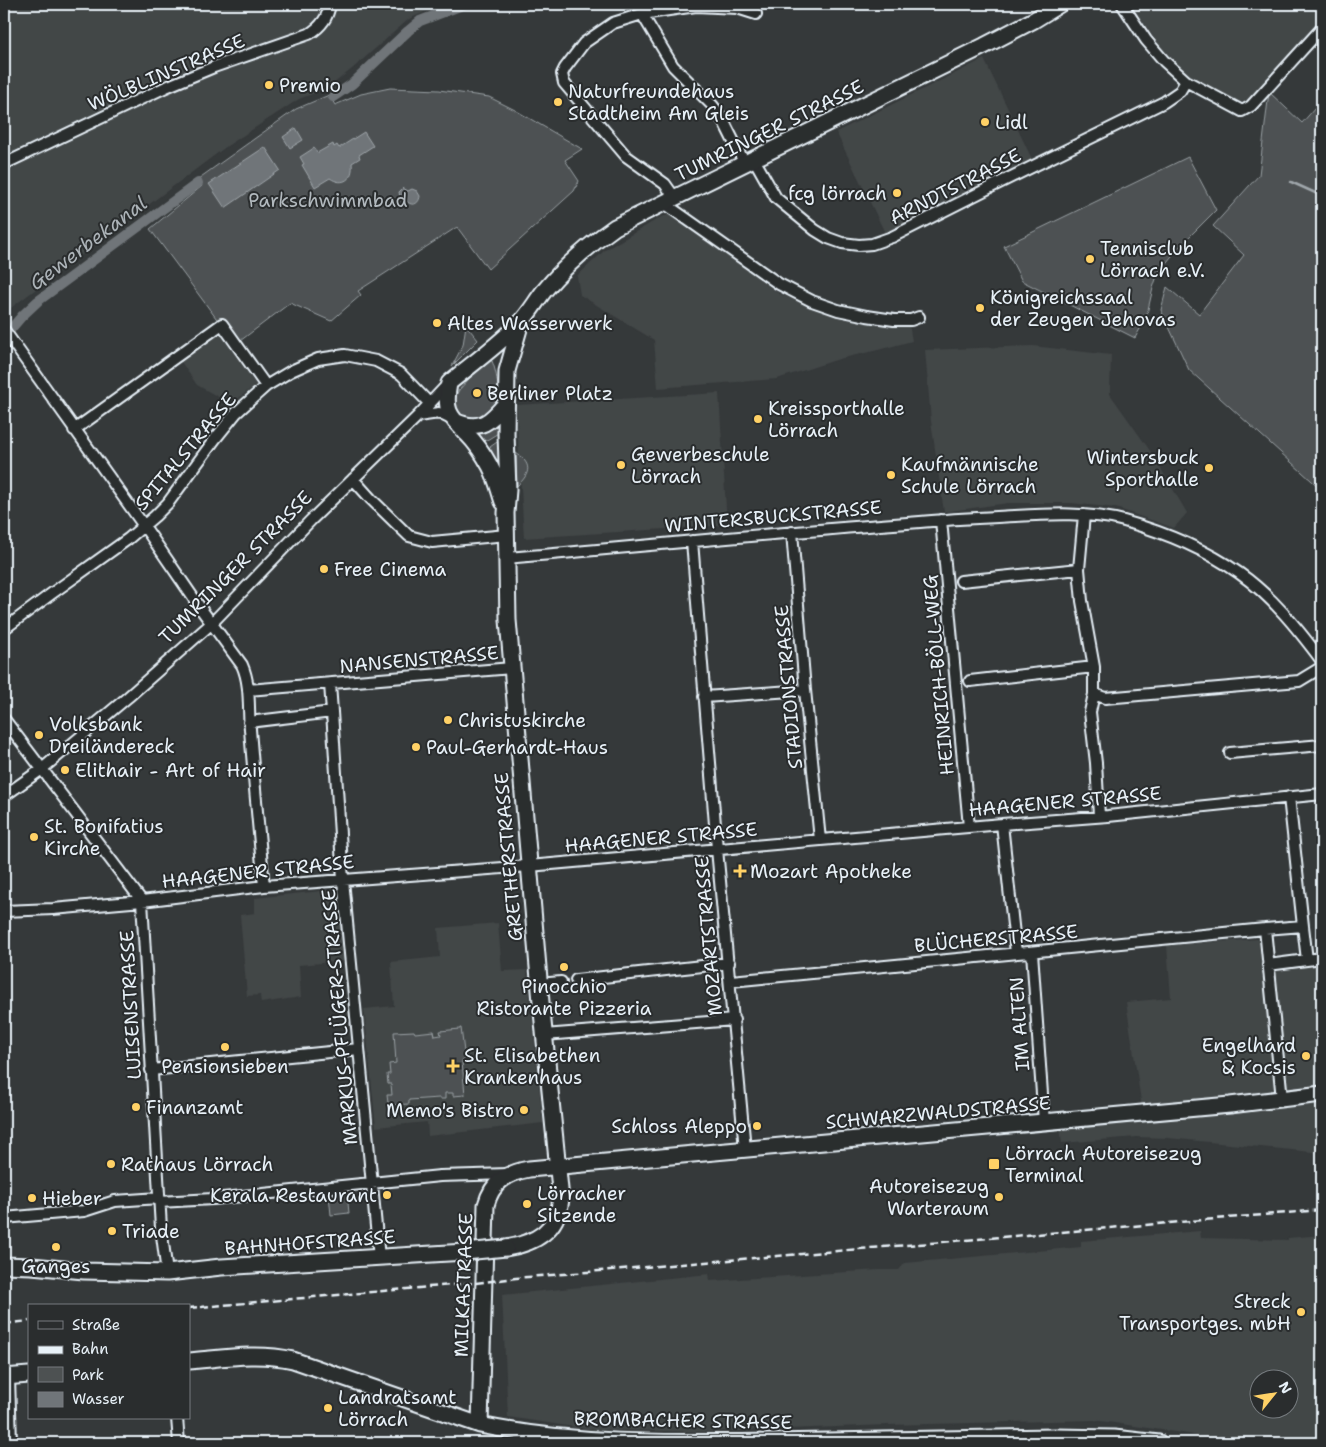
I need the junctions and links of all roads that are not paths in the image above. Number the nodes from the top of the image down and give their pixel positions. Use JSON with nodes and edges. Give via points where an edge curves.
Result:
{"nodes":[{"id":1,"x":330,"y":4,"type":"edge"},
{"id":2,"x":1060,"y":4,"type":"edge"},
{"id":3,"x":1122,"y":4,"type":"edge"},
{"id":4,"x":642,"y":14,"type":"junction"},
{"id":5,"x":756,"y":14,"type":"dead end"},
{"id":6,"x":1322,"y":28,"type":"edge"},
{"id":7,"x":1186,"y":81,"type":"junction"},
{"id":8,"x":749,"y":161,"type":"junction"},
{"id":9,"x":4,"y":164,"type":"edge"},
{"id":10,"x":670,"y":200,"type":"junction"},
{"id":11,"x":918,"y":317,"type":"dead end"},
{"id":12,"x":521,"y":322,"type":"junction"},
{"id":13,"x":7,"y":334,"type":"edge"},
{"id":14,"x":491,"y":349,"type":"junction"},
{"id":15,"x":507,"y":371,"type":"junction"},
{"id":16,"x":449,"y":383,"type":"junction"},
{"id":17,"x":266,"y":386,"type":"junction"},
{"id":18,"x":429,"y":402,"type":"junction"},
{"id":19,"x":506,"y":403,"type":"junction"},
{"id":20,"x":418,"y":416,"type":"junction"},
{"id":21,"x":453,"y":420,"type":"junction"},
{"id":22,"x":74,"y":430,"type":"junction"},
{"id":23,"x":353,"y":479,"type":"junction"},
{"id":24,"x":506,"y":513,"type":"junction"},
{"id":25,"x":1084,"y":515,"type":"junction"},
{"id":26,"x":942,"y":520,"type":"junction"},
{"id":27,"x":144,"y":526,"type":"junction"},
{"id":28,"x":792,"y":532,"type":"junction"},
{"id":29,"x":507,"y":535,"type":"junction"},
{"id":30,"x":692,"y":541,"type":"junction"},
{"id":31,"x":507,"y":558,"type":"junction"},
{"id":32,"x":1079,"y":569,"type":"junction"},
{"id":33,"x":961,"y":581,"type":"dead end"},
{"id":34,"x":212,"y":624,"type":"junction"},
{"id":35,"x":4,"y":630,"type":"edge"},
{"id":36,"x":1322,"y":661,"type":"edge"},
{"id":37,"x":1094,"y":667,"type":"junction"},
{"id":38,"x":1322,"y":667,"type":"edge"},
{"id":39,"x":512,"y":668,"type":"junction"},
{"id":40,"x":970,"y":681,"type":"dead end"},
{"id":41,"x":330,"y":684,"type":"junction"},
{"id":42,"x":248,"y":690,"type":"junction"},
{"id":43,"x":805,"y":690,"type":"junction"},
{"id":44,"x":1094,"y":694,"type":"junction"},
{"id":45,"x":704,"y":696,"type":"junction"},
{"id":46,"x":332,"y":712,"type":"junction"},
{"id":47,"x":4,"y":719,"type":"edge"},
{"id":48,"x":249,"y":722,"type":"junction"},
{"id":49,"x":1322,"y":745,"type":"edge"},
{"id":50,"x":1230,"y":754,"type":"dead end"},
{"id":51,"x":42,"y":769,"type":"junction"},
{"id":52,"x":1322,"y":794,"type":"edge"},
{"id":53,"x":4,"y":796,"type":"edge"},
{"id":54,"x":1289,"y":797,"type":"junction"},
{"id":55,"x":1099,"y":816,"type":"junction"},
{"id":56,"x":1002,"y":824,"type":"junction"},
{"id":57,"x":969,"y":827,"type":"junction"},
{"id":58,"x":820,"y":840,"type":"junction"},
{"id":59,"x":717,"y":849,"type":"junction"},
{"id":60,"x":529,"y":866,"type":"junction"},
{"id":61,"x":343,"y":880,"type":"junction"},
{"id":62,"x":264,"y":886,"type":"junction"},
{"id":63,"x":142,"y":901,"type":"junction"},
{"id":64,"x":4,"y":911,"type":"edge"},
{"id":65,"x":1303,"y":926,"type":"junction"},
{"id":66,"x":1265,"y":929,"type":"junction"},
{"id":67,"x":1032,"y":952,"type":"junction"},
{"id":68,"x":1016,"y":954,"type":"junction"},
{"id":69,"x":1322,"y":958,"type":"edge"},
{"id":70,"x":1307,"y":960,"type":"junction"},
{"id":71,"x":729,"y":963,"type":"junction"},
{"id":72,"x":1268,"y":965,"type":"junction"},
{"id":73,"x":576,"y":980,"type":"dead end"},
{"id":74,"x":731,"y":980,"type":"junction"},
{"id":75,"x":561,"y":982,"type":"dead end"},
{"id":76,"x":539,"y":984,"type":"junction"},
{"id":77,"x":734,"y":1020,"type":"junction"},
{"id":78,"x":544,"y":1035,"type":"junction"},
{"id":79,"x":359,"y":1049,"type":"junction"},
{"id":80,"x":151,"y":1070,"type":"junction"},
{"id":81,"x":1322,"y":1094,"type":"edge"},
{"id":82,"x":1282,"y":1100,"type":"junction"},
{"id":83,"x":1044,"y":1122,"type":"junction"},
{"id":84,"x":746,"y":1149,"type":"junction"},
{"id":85,"x":557,"y":1166,"type":"junction"},
{"id":86,"x":510,"y":1174,"type":"junction"},
{"id":87,"x":372,"y":1183,"type":"junction"},
{"id":88,"x":159,"y":1200,"type":"junction"},
{"id":89,"x":4,"y":1218,"type":"edge"},
{"id":90,"x":379,"y":1258,"type":"junction"},
{"id":91,"x":4,"y":1265,"type":"edge"},
{"id":92,"x":167,"y":1273,"type":"junction"},
{"id":93,"x":190,"y":1361,"type":"edge"},
{"id":94,"x":28,"y":1375,"type":"edge"},
{"id":95,"x":6,"y":1377,"type":"edge"},
{"id":96,"x":177,"y":1420,"type":"edge"},
{"id":97,"x":480,"y":1425,"type":"junction"},
{"id":98,"x":583,"y":1441,"type":"edge"},
{"id":99,"x":978,"y":1441,"type":"edge"},
{"id":100,"x":12,"y":1443,"type":"edge"},
{"id":101,"x":179,"y":1443,"type":"edge"},
{"id":102,"x":1159,"y":1443,"type":"edge"}],
"edges":[{"from":1,"to":9,"type":"street","name":"WÖLBLINSTRASSE","via":[[324,22],[309,34],[166,87]]},
{"from":2,"to":8,"type":"main road","name":"TUMRINGER STRASSE","via":[[997,40]]},
{"from":3,"to":7,"type":"street","via":[[1146,40]]},
{"from":4,"to":5,"type":"street","via":[[696,6],[737,8]]},
{"from":4,"to":8,"type":"street","name":"ARNDTSTRASSE","via":[[673,66],[713,106]]},
{"from":4,"to":10,"type":"street","via":[[613,23],[584,43],[562,74],[564,82],[626,156],[665,184]]},
{"from":6,"to":7,"type":"street","via":[[1251,106],[1242,111]]},
{"from":7,"to":8,"type":"street","name":"ARNDTSTRASSE","via":[[1180,91],[1164,102],[872,244],[842,243],[815,230],[776,198]]},
{"from":8,"to":10,"type":"main road","name":"TUMRINGER STRASSE"},
{"from":10,"to":11,"type":"street","via":[[787,289],[812,301],[867,316],[894,320]]},
{"from":10,"to":12,"type":"main road","name":"TUMRINGER STRASSE","via":[[615,228],[583,251],[545,290]]},
{"from":12,"to":14,"type":"main road","name":"TUMRINGER STRASSE"},
{"from":12,"to":15,"type":"main road","name":"TUMRINGER STRASSE"},
{"from":13,"to":22,"type":"street"},
{"from":14,"to":15,"type":"main road"},
{"from":14,"to":16,"type":"main road","name":"TUMRINGER STRASSE"},
{"from":15,"to":19,"type":"main road","name":"GRETHERSTRASSE"},
{"from":16,"to":18,"type":"street","name":"TUMRINGER STRASSE"},
{"from":16,"to":21,"type":"main road","via":[[447,404]]},
{"from":17,"to":18,"type":"street","name":"SPITALSTRASSE","via":[[318,360],[345,355],[388,366],[401,374]]},
{"from":17,"to":22,"type":"street","via":[[222,324]]},
{"from":17,"to":27,"type":"street","name":"SPITALSTRASSE","via":[[236,413],[168,503]]},
{"from":18,"to":20,"type":"street","name":"TUMRINGER STRASSE"},
{"from":19,"to":21,"type":"main road","via":[[493,418],[478,426],[470,427]]},
{"from":19,"to":24,"type":"main road","name":"GRETHERSTRASSE"},
{"from":20,"to":21,"type":"street","via":[[439,413]]},
{"from":20,"to":23,"type":"street","name":"TUMRINGER STRASSE"},
{"from":21,"to":24,"type":"main road","name":"GRETHERSTRASSE","via":[[490,466]]},
{"from":22,"to":27,"type":"street"},
{"from":23,"to":29,"type":"street","via":[[409,536],[432,542]]},
{"from":23,"to":34,"type":"street","name":"TUMRINGER STRASSE"},
{"from":24,"to":29,"type":"main road","name":"GRETHERSTRASSE"},
{"from":25,"to":26,"type":"street","name":"WINTERSBUCKSTRASSE"},
{"from":25,"to":32,"type":"street"},
{"from":25,"to":36,"type":"street","name":"WINTERSBUCKSTRASSE","via":[[1122,520],[1178,540],[1222,562],[1272,601]]},
{"from":26,"to":28,"type":"street","name":"WINTERSBUCKSTRASSE"},
{"from":26,"to":57,"type":"street","name":"HEINRICH-BÖLL-WEG"},
{"from":27,"to":34,"type":"street"},
{"from":27,"to":35,"type":"street","name":"SPITALSTRASSE"},
{"from":28,"to":30,"type":"street","name":"WINTERSBUCKSTRASSE"},
{"from":28,"to":43,"type":"street","name":"STADIONSTRASSE"},
{"from":29,"to":31,"type":"main road","name":"GRETHERSTRASSE"},
{"from":30,"to":31,"type":"street","name":"WINTERSBUCKSTRASSE"},
{"from":30,"to":45,"type":"street","name":"MOZARTSTRASSE"},
{"from":31,"to":39,"type":"main road","name":"GRETHERSTRASSE"},
{"from":32,"to":33,"type":"street"},
{"from":32,"to":37,"type":"street"},
{"from":34,"to":42,"type":"street","via":[[242,665]]},
{"from":34,"to":51,"type":"street","name":"TUMRINGER STRASSE"},
{"from":37,"to":40,"type":"street"},
{"from":37,"to":44,"type":"street"},
{"from":38,"to":44,"type":"street","via":[[1299,681],[1105,698]]},
{"from":39,"to":41,"type":"street","name":"NANSENSTRASSE"},
{"from":39,"to":60,"type":"main road","name":"GRETHERSTRASSE"},
{"from":41,"to":42,"type":"street","name":"NANSENSTRASSE"},
{"from":41,"to":46,"type":"street","name":"NANSENSTRASSE"},
{"from":42,"to":48,"type":"street"},
{"from":43,"to":45,"type":"street"},
{"from":43,"to":58,"type":"street","name":"STADIONSTRASSE"},
{"from":44,"to":55,"type":"street","via":[[1090,712]]},
{"from":45,"to":59,"type":"street","name":"MOZARTSTRASSE"},
{"from":46,"to":48,"type":"street"},
{"from":46,"to":61,"type":"street","name":"MARKUS-PFLÜGER-STRASSE"},
{"from":47,"to":51,"type":"street"},
{"from":48,"to":62,"type":"street"},
{"from":49,"to":50,"type":"street"},
{"from":51,"to":53,"type":"street","name":"TUMRINGER STRASSE"},
{"from":51,"to":63,"type":"street"},
{"from":52,"to":54,"type":"street","name":"HAAGENER STRASSE"},
{"from":54,"to":55,"type":"street","name":"HAAGENER STRASSE"},
{"from":54,"to":65,"type":"street"},
{"from":55,"to":56,"type":"street","name":"HAAGENER STRASSE"},
{"from":56,"to":57,"type":"street","name":"HAAGENER STRASSE"},
{"from":56,"to":68,"type":"street","name":"IM ALTEN"},
{"from":57,"to":58,"type":"street","name":"HAAGENER STRASSE"},
{"from":58,"to":59,"type":"street","name":"HAAGENER STRASSE"},
{"from":59,"to":60,"type":"street","name":"HAAGENER STRASSE"},
{"from":59,"to":71,"type":"street","name":"MOZARTSTRASSE"},
{"from":60,"to":61,"type":"street","name":"HAAGENER STRASSE"},
{"from":60,"to":76,"type":"main road","name":"GRETHERSTRASSE"},
{"from":61,"to":62,"type":"street","name":"HAAGENER STRASSE"},
{"from":61,"to":79,"type":"street","name":"MARKUS-PFLÜGER-STRASSE"},
{"from":62,"to":63,"type":"street","name":"HAAGENER STRASSE"},
{"from":63,"to":64,"type":"street","name":"HAAGENER STRASSE"},
{"from":63,"to":80,"type":"street","name":"LUISENSTRASSE"},
{"from":65,"to":66,"type":"street","name":"BLÜCHERSTRASSE"},
{"from":65,"to":70,"type":"street"},
{"from":66,"to":67,"type":"street","name":"BLÜCHERSTRASSE"},
{"from":66,"to":72,"type":"street"},
{"from":67,"to":68,"type":"street","name":"BLÜCHERSTRASSE"},
{"from":67,"to":83,"type":"street","name":"IM ALTEN"},
{"from":68,"to":74,"type":"street","name":"BLÜCHERSTRASSE"},
{"from":69,"to":70,"type":"street"},
{"from":70,"to":72,"type":"street"},
{"from":71,"to":73,"type":"street"},
{"from":71,"to":74,"type":"street","name":"MOZARTSTRASSE"},
{"from":72,"to":82,"type":"street"},
{"from":74,"to":77,"type":"street","name":"MOZARTSTRASSE"},
{"from":75,"to":76,"type":"street"},
{"from":76,"to":78,"type":"main road","name":"GRETHERSTRASSE"},
{"from":77,"to":78,"type":"street"},
{"from":77,"to":84,"type":"street","name":"MOZARTSTRASSE"},
{"from":78,"to":85,"type":"main road","name":"GRETHERSTRASSE"},
{"from":79,"to":80,"type":"street"},
{"from":79,"to":87,"type":"street","name":"MARKUS-PFLÜGER-STRASSE"},
{"from":80,"to":88,"type":"street","name":"LUISENSTRASSE"},
{"from":81,"to":82,"type":"main road","name":"SCHWARZWALDSTRASSE"},
{"from":82,"to":83,"type":"main road","name":"SCHWARZWALDSTRASSE"},
{"from":83,"to":84,"type":"main road","name":"SCHWARZWALDSTRASSE"},
{"from":84,"to":85,"type":"main road","name":"SCHWARZWALDSTRASSE"},
{"from":85,"to":86,"type":"main road","name":"MILKASTRASSE"},
{"from":85,"to":90,"type":"main road","name":"BAHNHOFSTRASSE","bridge":true,"via":[[560,1199],[556,1219],[538,1238],[506,1248]]},
{"from":86,"to":87,"type":"street","via":[[440,1176]]},
{"from":86,"to":97,"type":"main road","name":"MILKASTRASSE","via":[[493,1188],[486,1205]]},
{"from":87,"to":88,"type":"street","via":[[214,1199]]},
{"from":87,"to":90,"type":"street","name":"MARKUS-PFLÜGER-STRASSE"},
{"from":88,"to":89,"type":"street","via":[[116,1201],[84,1211],[59,1209]]},
{"from":88,"to":92,"type":"street","name":"LUISENSTRASSE"},
{"from":90,"to":92,"type":"main road","name":"BAHNHOFSTRASSE"},
{"from":91,"to":92,"type":"main road","name":"BAHNHOFSTRASSE"},
{"from":93,"to":97,"type":"main road","name":"BROMBACHER STRASSE","via":[[257,1355],[293,1360]]},
{"from":94,"to":95,"type":"main road"},
{"from":95,"to":100,"type":"street"},
{"from":96,"to":101,"type":"street"},
{"from":97,"to":98,"type":"main road","name":"BROMBACHER STRASSE"},
{"from":98,"to":99,"type":"main road","name":"BROMBACHER STRASSE"},
{"from":99,"to":102,"type":"main road","name":"BROMBACHER STRASSE","via":[[1093,1437]]}]}
